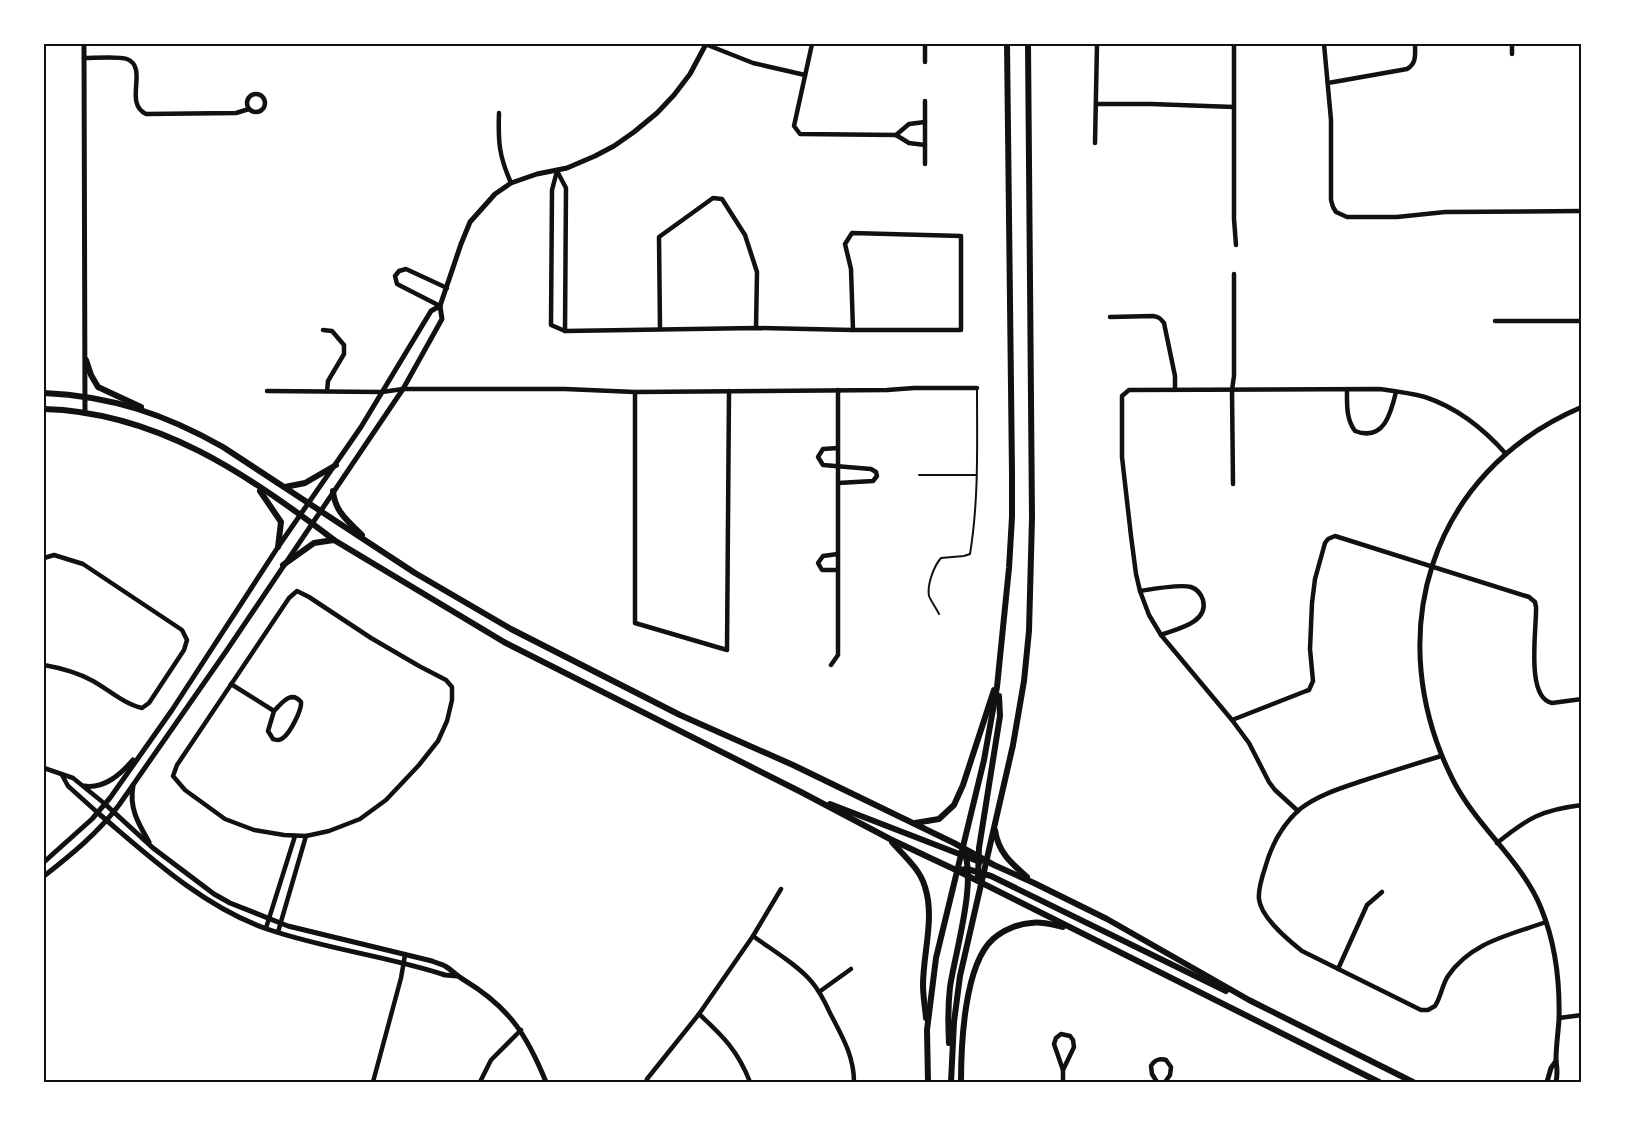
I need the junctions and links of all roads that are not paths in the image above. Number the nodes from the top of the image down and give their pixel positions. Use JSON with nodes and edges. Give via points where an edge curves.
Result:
{"nodes":[{"id":1,"x":84,"y":44,"type":"edge"},
{"id":2,"x":705,"y":44,"type":"edge"},
{"id":3,"x":812,"y":44,"type":"edge"},
{"id":4,"x":925,"y":44,"type":"edge"},
{"id":5,"x":1007,"y":44,"type":"edge"},
{"id":6,"x":1028,"y":44,"type":"edge"},
{"id":7,"x":1097,"y":44,"type":"edge"},
{"id":8,"x":1234,"y":44,"type":"edge"},
{"id":9,"x":1324,"y":44,"type":"edge"},
{"id":10,"x":1415,"y":44,"type":"edge"},
{"id":11,"x":1512,"y":44,"type":"edge"},
{"id":12,"x":1512,"y":54,"type":"dead end"},
{"id":13,"x":84,"y":58,"type":"junction"},
{"id":14,"x":925,"y":62,"type":"dead end"},
{"id":15,"x":805,"y":75,"type":"junction"},
{"id":16,"x":1328,"y":83,"type":"junction"},
{"id":17,"x":925,"y":101,"type":"dead end"},
{"id":18,"x":1096,"y":104,"type":"junction"},
{"id":19,"x":1234,"y":107,"type":"junction"},
{"id":20,"x":249,"y":109,"type":"junction"},
{"id":21,"x":499,"y":113,"type":"dead end"},
{"id":22,"x":925,"y":122,"type":"junction"},
{"id":23,"x":896,"y":135,"type":"junction"},
{"id":24,"x":1095,"y":143,"type":"dead end"},
{"id":25,"x":925,"y":145,"type":"junction"},
{"id":26,"x":925,"y":164,"type":"dead end"},
{"id":27,"x":557,"y":171,"type":"junction"},
{"id":28,"x":511,"y":183,"type":"junction"},
{"id":29,"x":1581,"y":211,"type":"edge"},
{"id":30,"x":1236,"y":245,"type":"dead end"},
{"id":31,"x":1234,"y":274,"type":"dead end"},
{"id":32,"x":447,"y":288,"type":"junction"},
{"id":33,"x":440,"y":306,"type":"junction"},
{"id":34,"x":1110,"y":317,"type":"dead end"},
{"id":35,"x":1495,"y":321,"type":"dead end"},
{"id":36,"x":1581,"y":322,"type":"edge"},
{"id":37,"x":660,"y":328,"type":"junction"},
{"id":38,"x":756,"y":328,"type":"junction"},
{"id":39,"x":323,"y":330,"type":"dead end"},
{"id":40,"x":853,"y":330,"type":"junction"},
{"id":41,"x":565,"y":331,"type":"junction"},
{"id":42,"x":86,"y":360,"type":"junction"},
{"id":43,"x":977,"y":388,"type":"joint"},
{"id":44,"x":403,"y":389,"type":"junction"},
{"id":45,"x":838,"y":390,"type":"junction"},
{"id":46,"x":1175,"y":390,"type":"junction"},
{"id":47,"x":1232,"y":390,"type":"junction"},
{"id":48,"x":1347,"y":390,"type":"junction"},
{"id":49,"x":327,"y":391,"type":"junction"},
{"id":50,"x":729,"y":391,"type":"junction"},
{"id":51,"x":267,"y":392,"type":"dead end"},
{"id":52,"x":382,"y":392,"type":"junction"},
{"id":53,"x":635,"y":392,"type":"junction"},
{"id":54,"x":1396,"y":392,"type":"junction"},
{"id":55,"x":44,"y":393,"type":"edge"},
{"id":56,"x":85,"y":398,"type":"junction"},
{"id":57,"x":1581,"y":407,"type":"edge"},
{"id":58,"x":44,"y":409,"type":"edge"},
{"id":59,"x":85,"y":412,"type":"junction"},
{"id":60,"x":149,"y":412,"type":"junction"},
{"id":61,"x":838,"y":448,"type":"junction"},
{"id":62,"x":1506,"y":454,"type":"junction"},
{"id":63,"x":336,"y":465,"type":"junction"},
{"id":64,"x":838,"y":466,"type":"junction"},
{"id":65,"x":919,"y":475,"type":"dead end"},
{"id":66,"x":977,"y":475,"type":"junction"},
{"id":67,"x":838,"y":483,"type":"junction"},
{"id":68,"x":1233,"y":484,"type":"dead end"},
{"id":69,"x":256,"y":485,"type":"junction"},
{"id":70,"x":285,"y":487,"type":"junction"},
{"id":71,"x":333,"y":491,"type":"junction"},
{"id":72,"x":309,"y":504,"type":"junction"},
{"id":73,"x":320,"y":511,"type":"junction"},
{"id":74,"x":301,"y":516,"type":"junction"},
{"id":75,"x":311,"y":523,"type":"junction"},
{"id":76,"x":334,"y":540,"type":"junction"},
{"id":77,"x":373,"y":546,"type":"junction"},
{"id":78,"x":278,"y":547,"type":"junction"},
{"id":79,"x":838,"y":554,"type":"junction"},
{"id":80,"x":44,"y":558,"type":"edge"},
{"id":81,"x":283,"y":565,"type":"junction"},
{"id":82,"x":1432,"y":566,"type":"junction"},
{"id":83,"x":838,"y":570,"type":"junction"},
{"id":84,"x":1140,"y":591,"type":"junction"},
{"id":85,"x":939,"y":614,"type":"dead end"},
{"id":86,"x":1161,"y":635,"type":"junction"},
{"id":87,"x":44,"y":665,"type":"edge"},
{"id":88,"x":831,"y":665,"type":"dead end"},
{"id":89,"x":998,"y":678,"type":"junction"},
{"id":90,"x":231,"y":684,"type":"junction"},
{"id":91,"x":1581,"y":699,"type":"edge"},
{"id":92,"x":274,"y":711,"type":"junction"},
{"id":93,"x":1232,"y":720,"type":"junction"},
{"id":94,"x":150,"y":741,"type":"junction"},
{"id":95,"x":1441,"y":756,"type":"junction"},
{"id":96,"x":44,"y":768,"type":"edge"},
{"id":97,"x":62,"y":775,"type":"junction"},
{"id":98,"x":133,"y":785,"type":"junction"},
{"id":99,"x":84,"y":786,"type":"junction"},
{"id":100,"x":801,"y":792,"type":"junction"},
{"id":101,"x":105,"y":804,"type":"junction"},
{"id":102,"x":1581,"y":805,"type":"edge"},
{"id":103,"x":1298,"y":811,"type":"junction"},
{"id":104,"x":113,"y":812,"type":"junction"},
{"id":105,"x":98,"y":813,"type":"junction"},
{"id":106,"x":106,"y":820,"type":"junction"},
{"id":107,"x":913,"y":824,"type":"junction"},
{"id":108,"x":994,"y":825,"type":"junction"},
{"id":109,"x":295,"y":836,"type":"junction"},
{"id":110,"x":306,"y":836,"type":"junction"},
{"id":111,"x":890,"y":839,"type":"junction"},
{"id":112,"x":1497,"y":843,"type":"junction"},
{"id":113,"x":153,"y":848,"type":"junction"},
{"id":114,"x":963,"y":848,"type":"junction"},
{"id":115,"x":964,"y":857,"type":"junction"},
{"id":116,"x":978,"y":859,"type":"junction"},
{"id":117,"x":986,"y":861,"type":"junction"},
{"id":118,"x":44,"y":862,"type":"edge"},
{"id":119,"x":958,"y":870,"type":"junction"},
{"id":120,"x":967,"y":872,"type":"junction"},
{"id":121,"x":981,"y":873,"type":"junction"},
{"id":122,"x":44,"y":876,"type":"edge"},
{"id":123,"x":981,"y":883,"type":"junction"},
{"id":124,"x":1035,"y":883,"type":"junction"},
{"id":125,"x":781,"y":889,"type":"dead end"},
{"id":126,"x":1382,"y":892,"type":"dead end"},
{"id":127,"x":270,"y":919,"type":"junction"},
{"id":128,"x":1546,"y":922,"type":"junction"},
{"id":129,"x":281,"y":923,"type":"junction"},
{"id":130,"x":266,"y":928,"type":"junction"},
{"id":131,"x":1075,"y":930,"type":"junction"},
{"id":132,"x":278,"y":932,"type":"junction"},
{"id":133,"x":753,"y":936,"type":"junction"},
{"id":134,"x":405,"y":955,"type":"junction"},
{"id":135,"x":404,"y":964,"type":"junction"},
{"id":136,"x":851,"y":969,"type":"dead end"},
{"id":137,"x":1338,"y":969,"type":"junction"},
{"id":138,"x":458,"y":976,"type":"junction"},
{"id":139,"x":819,"y":992,"type":"junction"},
{"id":140,"x":1249,"y":1000,"type":"junction"},
{"id":141,"x":699,"y":1014,"type":"junction"},
{"id":142,"x":1581,"y":1015,"type":"edge"},
{"id":143,"x":1559,"y":1018,"type":"junction"},
{"id":144,"x":520,"y":1030,"type":"junction"},
{"id":145,"x":927,"y":1030,"type":"junction"},
{"id":146,"x":1556,"y":1060,"type":"junction"},
{"id":147,"x":951,"y":1066,"type":"junction"},
{"id":148,"x":1063,"y":1070,"type":"junction"},
{"id":149,"x":373,"y":1083,"type":"edge"},
{"id":150,"x":480,"y":1083,"type":"edge"},
{"id":151,"x":546,"y":1083,"type":"edge"},
{"id":152,"x":646,"y":1083,"type":"edge"},
{"id":153,"x":750,"y":1083,"type":"edge"},
{"id":154,"x":854,"y":1083,"type":"edge"},
{"id":155,"x":928,"y":1083,"type":"edge"},
{"id":156,"x":951,"y":1083,"type":"edge"},
{"id":157,"x":962,"y":1083,"type":"edge"},
{"id":158,"x":1064,"y":1083,"type":"edge"},
{"id":159,"x":1157,"y":1083,"type":"edge"},
{"id":160,"x":1165,"y":1083,"type":"edge"},
{"id":161,"x":1379,"y":1083,"type":"edge"},
{"id":162,"x":1413,"y":1083,"type":"edge"},
{"id":163,"x":1547,"y":1083,"type":"edge"},
{"id":164,"x":1556,"y":1083,"type":"edge"}],
"edges":[{"from":1,"to":13,"type":"street"},
{"from":2,"to":15,"type":"street","via":[[753,63]]},
{"from":2,"to":27,"type":"street","via":[[690,74],[649,119],[614,146]]},
{"from":3,"to":15,"type":"street"},
{"from":4,"to":14,"type":"street"},
{"from":5,"to":89,"type":"main road","via":[[1012,517]]},
{"from":6,"to":108,"type":"main road","via":[[1031,589],[1024,681]]},
{"from":7,"to":18,"type":"street"},
{"from":8,"to":19,"type":"street"},
{"from":9,"to":16,"type":"street"},
{"from":10,"to":16,"type":"street","via":[[1415,59],[1407,69]]},
{"from":11,"to":12,"type":"street"},
{"from":13,"to":20,"type":"street","via":[[124,58],[133,63],[136,105],[146,114],[236,113]]},
{"from":13,"to":42,"type":"street"},
{"from":15,"to":23,"type":"street","via":[[794,126],[801,134]]},
{"from":16,"to":29,"type":"street","via":[[1331,200],[1341,215]]},
{"from":17,"to":22,"type":"street"},
{"from":18,"to":19,"type":"street"},
{"from":18,"to":24,"type":"street"},
{"from":19,"to":30,"type":"street"},
{"from":20,"to":20,"type":"street","via":[[252,95],[265,99],[260,112]]},
{"from":21,"to":28,"type":"street","via":[[502,163]]},
{"from":22,"to":23,"type":"street","via":[[909,124]]},
{"from":22,"to":25,"type":"street"},
{"from":23,"to":25,"type":"street","via":[[909,143]]},
{"from":25,"to":26,"type":"street"},
{"from":27,"to":28,"type":"street"},
{"from":27,"to":41,"type":"street","via":[[566,188]]},
{"from":27,"to":41,"type":"street","via":[[552,190],[551,325]]},
{"from":28,"to":32,"type":"street","via":[[495,194],[470,222]]},
{"from":31,"to":47,"type":"street"},
{"from":32,"to":33,"type":"street"},
{"from":32,"to":33,"type":"street","via":[[406,270],[395,276],[397,284]]},
{"from":33,"to":44,"type":"street","via":[[442,319]]},
{"from":33,"to":52,"type":"street","via":[[431,311]]},
{"from":34,"to":46,"type":"street","via":[[1153,316],[1162,320]]},
{"from":35,"to":36,"type":"street"},
{"from":37,"to":38,"type":"street"},
{"from":37,"to":38,"type":"street","via":[[659,237],[713,198],[722,199],[745,235],[757,272]]},
{"from":37,"to":41,"type":"street"},
{"from":38,"to":40,"type":"street"},
{"from":39,"to":49,"type":"street","via":[[332,331],[344,345],[344,354],[328,381]]},
{"from":40,"to":40,"type":"street","via":[[961,330],[961,236],[852,233],[845,244],[851,269]]},
{"from":42,"to":56,"type":"street"},
{"from":42,"to":60,"type":"main road","via":[[98,387]]},
{"from":43,"to":45,"type":"street"},
{"from":43,"to":66,"type":"lane"},
{"from":44,"to":52,"type":"street"},
{"from":44,"to":53,"type":"street"},
{"from":44,"to":71,"type":"street"},
{"from":45,"to":50,"type":"street"},
{"from":45,"to":61,"type":"street"},
{"from":46,"to":47,"type":"street"},
{"from":46,"to":84,"type":"street","via":[[1129,390],[1122,396],[1122,457]]},
{"from":47,"to":48,"type":"street"},
{"from":47,"to":68,"type":"street"},
{"from":48,"to":54,"type":"street"},
{"from":48,"to":54,"type":"street","via":[[1352,426],[1355,431],[1369,434],[1386,423]]},
{"from":49,"to":51,"type":"street"},
{"from":49,"to":52,"type":"street"},
{"from":50,"to":53,"type":"street"},
{"from":50,"to":53,"type":"street","via":[[727,650],[635,623]]},
{"from":52,"to":63,"type":"street"},
{"from":54,"to":62,"type":"street","via":[[1427,398],[1460,414]]},
{"from":55,"to":56,"type":"main road"},
{"from":56,"to":59,"type":"street"},
{"from":56,"to":60,"type":"main road"},
{"from":57,"to":62,"type":"street","via":[[1545,425]]},
{"from":58,"to":59,"type":"main road"},
{"from":59,"to":69,"type":"main road","via":[[157,431]]},
{"from":60,"to":70,"type":"main road","via":[[207,438]]},
{"from":61,"to":64,"type":"street"},
{"from":61,"to":64,"type":"street","via":[[823,449],[818,457],[823,465]]},
{"from":62,"to":82,"type":"street","via":[[1479,480],[1463,503]]},
{"from":63,"to":70,"type":"main road","via":[[305,483]]},
{"from":63,"to":72,"type":"street"},
{"from":64,"to":67,"type":"street"},
{"from":64,"to":67,"type":"street","via":[[871,469],[877,476],[873,481]]},
{"from":65,"to":66,"type":"lane"},
{"from":66,"to":85,"type":"lane","via":[[970,554],[941,558],[931,575],[929,595]]},
{"from":67,"to":79,"type":"street"},
{"from":69,"to":74,"type":"main road"},
{"from":69,"to":78,"type":"main road","via":[[281,522]]},
{"from":70,"to":72,"type":"main road"},
{"from":71,"to":73,"type":"street"},
{"from":71,"to":77,"type":"main road","via":[[337,508]]},
{"from":72,"to":73,"type":"main road"},
{"from":72,"to":74,"type":"street"},
{"from":73,"to":75,"type":"street"},
{"from":73,"to":77,"type":"main road"},
{"from":74,"to":75,"type":"main road"},
{"from":74,"to":78,"type":"street"},
{"from":75,"to":76,"type":"main road"},
{"from":75,"to":81,"type":"street"},
{"from":76,"to":81,"type":"main road","via":[[314,543]]},
{"from":76,"to":100,"type":"main road","via":[[504,642]]},
{"from":77,"to":107,"type":"main road","via":[[573,662]]},
{"from":78,"to":94,"type":"street"},
{"from":79,"to":83,"type":"street"},
{"from":79,"to":83,"type":"street","via":[[823,555],[818,563],[822,570]]},
{"from":80,"to":87,"type":"street","via":[[54,555],[83,564],[182,630],[187,640],[149,703],[142,708],[132,706],[91,680]]},
{"from":81,"to":98,"type":"street"},
{"from":82,"to":91,"type":"street","via":[[1532,599],[1536,606],[1534,664],[1539,692],[1552,703]]},
{"from":82,"to":93,"type":"street","via":[[1338,536],[1328,540],[1312,603],[1311,686]]},
{"from":82,"to":95,"type":"street","via":[[1421,619],[1420,654],[1424,692]]},
{"from":83,"to":88,"type":"street","via":[[838,655]]},
{"from":84,"to":86,"type":"street"},
{"from":84,"to":86,"type":"street","via":[[1188,586],[1203,599],[1197,620]]},
{"from":86,"to":93,"type":"street"},
{"from":89,"to":107,"type":"main road","via":[[954,805],[939,819]]},
{"from":89,"to":114,"type":"main road"},
{"from":89,"to":116,"type":"main road","via":[[1000,716]]},
{"from":90,"to":92,"type":"street"},
{"from":90,"to":109,"type":"street","via":[[173,776],[185,790],[225,819],[255,830]]},
{"from":90,"to":110,"type":"street","via":[[297,591],[452,687],[447,721],[438,741],[386,800],[360,819]]},
{"from":92,"to":92,"type":"street","via":[[268,731],[270,737],[279,740],[302,708],[301,702],[291,696]]},
{"from":93,"to":103,"type":"street","via":[[1269,782]]},
{"from":94,"to":99,"type":"street","via":[[117,776],[98,786]]},
{"from":94,"to":101,"type":"street"},
{"from":95,"to":103,"type":"street","via":[[1332,791]]},
{"from":95,"to":112,"type":"street","via":[[1466,802]]},
{"from":96,"to":97,"type":"street"},
{"from":97,"to":99,"type":"street"},
{"from":97,"to":105,"type":"street","via":[[68,786]]},
{"from":98,"to":104,"type":"street"},
{"from":98,"to":113,"type":"street","via":[[134,816]]},
{"from":99,"to":101,"type":"street"},
{"from":100,"to":111,"type":"main road"},
{"from":100,"to":115,"type":"main road"},
{"from":101,"to":104,"type":"street"},
{"from":101,"to":105,"type":"street"},
{"from":102,"to":112,"type":"street","via":[[1537,815]]},
{"from":103,"to":137,"type":"street","via":[[1282,830],[1267,861],[1259,891],[1260,904],[1286,938]]},
{"from":104,"to":106,"type":"street"},
{"from":104,"to":113,"type":"street"},
{"from":105,"to":106,"type":"street"},
{"from":105,"to":118,"type":"street"},
{"from":106,"to":122,"type":"street"},
{"from":106,"to":130,"type":"street","via":[[183,884]]},
{"from":107,"to":114,"type":"main road"},
{"from":108,"to":117,"type":"main road"},
{"from":108,"to":124,"type":"main road","via":[[999,848]]},
{"from":109,"to":110,"type":"street"},
{"from":109,"to":127,"type":"street"},
{"from":110,"to":129,"type":"street"},
{"from":111,"to":119,"type":"main road"},
{"from":111,"to":145,"type":"main road","via":[[920,875],[928,900],[923,986]]},
{"from":112,"to":128,"type":"street","via":[[1520,869]]},
{"from":113,"to":127,"type":"street","via":[[214,894]]},
{"from":114,"to":115,"type":"main road"},
{"from":114,"to":116,"type":"main road"},
{"from":115,"to":116,"type":"main road"},
{"from":115,"to":119,"type":"main road"},
{"from":115,"to":120,"type":"main road"},
{"from":116,"to":117,"type":"main road"},
{"from":116,"to":121,"type":"main road"},
{"from":117,"to":121,"type":"main road"},
{"from":117,"to":124,"type":"main road"},
{"from":119,"to":120,"type":"main road"},
{"from":119,"to":145,"type":"main road","via":[[936,958]]},
{"from":120,"to":121,"type":"main road"},
{"from":120,"to":123,"type":"main road"},
{"from":120,"to":147,"type":"main road","via":[[965,909],[950,988]]},
{"from":121,"to":123,"type":"main road"},
{"from":121,"to":140,"type":"main road"},
{"from":123,"to":131,"type":"main road"},
{"from":123,"to":147,"type":"main road","via":[[960,976]]},
{"from":124,"to":140,"type":"main road"},
{"from":125,"to":133,"type":"street"},
{"from":126,"to":137,"type":"street","via":[[1367,905]]},
{"from":127,"to":129,"type":"street"},
{"from":127,"to":130,"type":"street"},
{"from":128,"to":137,"type":"street","via":[[1472,951],[1446,979],[1437,1003],[1428,1010]]},
{"from":128,"to":143,"type":"street"},
{"from":129,"to":132,"type":"street"},
{"from":129,"to":134,"type":"street"},
{"from":130,"to":132,"type":"street"},
{"from":131,"to":157,"type":"main road","via":[[1034,922],[1011,928],[992,940],[976,969],[969,997]]},
{"from":131,"to":161,"type":"main road"},
{"from":132,"to":135,"type":"street"},
{"from":133,"to":139,"type":"street","via":[[801,971]]},
{"from":133,"to":141,"type":"street"},
{"from":134,"to":135,"type":"street"},
{"from":134,"to":138,"type":"street","via":[[446,966]]},
{"from":135,"to":138,"type":"street"},
{"from":135,"to":149,"type":"street"},
{"from":136,"to":139,"type":"street"},
{"from":138,"to":144,"type":"street","via":[[498,1005]]},
{"from":139,"to":154,"type":"street","via":[[848,1048]]},
{"from":140,"to":162,"type":"main road"},
{"from":141,"to":152,"type":"street"},
{"from":141,"to":153,"type":"street","via":[[727,1040]]},
{"from":142,"to":143,"type":"street"},
{"from":143,"to":146,"type":"street"},
{"from":144,"to":150,"type":"street","via":[[491,1060]]},
{"from":144,"to":151,"type":"street"},
{"from":145,"to":155,"type":"main road"},
{"from":146,"to":163,"type":"street"},
{"from":146,"to":164,"type":"street"},
{"from":147,"to":156,"type":"main road"},
{"from":148,"to":148,"type":"street","via":[[1074,1047],[1072,1038],[1064,1034],[1054,1044]]},
{"from":148,"to":158,"type":"street"},
{"from":159,"to":160,"type":"street","via":[[1151,1069],[1160,1059],[1171,1067]]}]}
